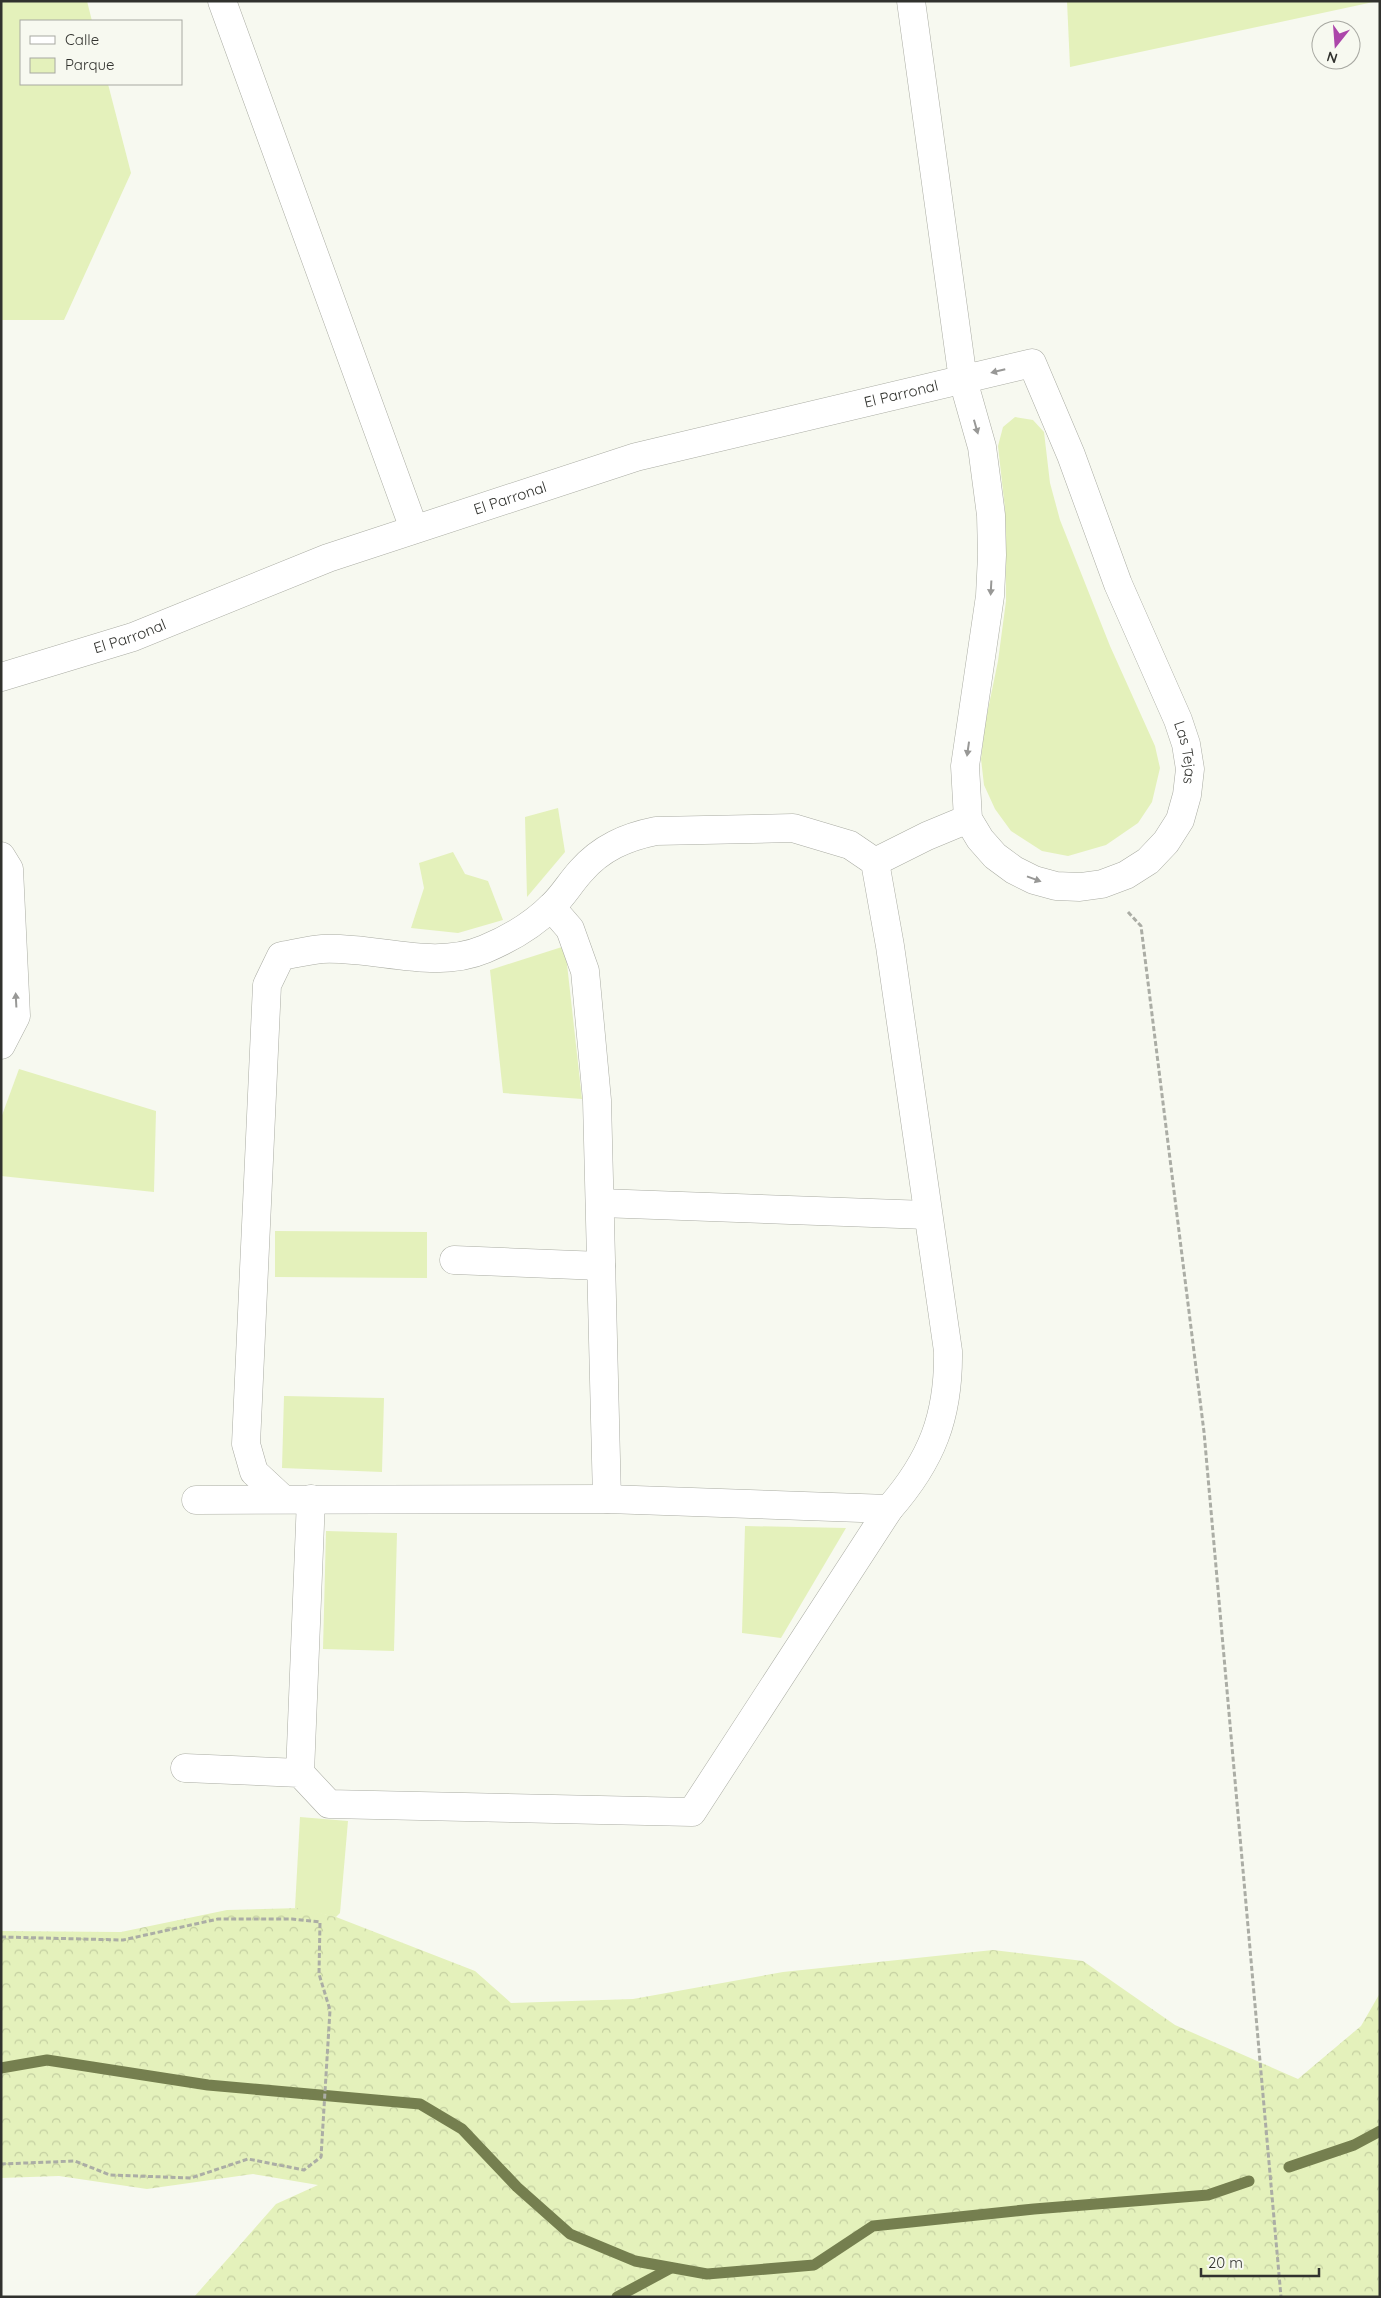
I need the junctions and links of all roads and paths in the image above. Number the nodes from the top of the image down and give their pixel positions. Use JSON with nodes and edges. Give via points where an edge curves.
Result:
{"nodes":[{"id":1,"x":222,"y":1,"type":"edge"},
{"id":2,"x":911,"y":1,"type":"edge"},
{"id":3,"x":1032,"y":363,"type":"joint"},
{"id":4,"x":963,"y":380,"type":"junction"},
{"id":5,"x":414,"y":529,"type":"junction"},
{"id":6,"x":1,"y":677,"type":"edge"},
{"id":7,"x":968,"y":819,"type":"junction"},
{"id":8,"x":1,"y":856,"type":"edge"},
{"id":9,"x":875,"y":862,"type":"junction"},
{"id":10,"x":1102,"y":884,"type":"junction"},
{"id":11,"x":551,"y":907,"type":"junction"},
{"id":12,"x":1,"y":1045,"type":"edge"},
{"id":13,"x":600,"y":1202,"type":"junction"},
{"id":14,"x":927,"y":1215,"type":"junction"},
{"id":15,"x":454,"y":1260,"type":"dead end"},
{"id":16,"x":602,"y":1266,"type":"junction"},
{"id":17,"x":283,"y":1499,"type":"junction"},
{"id":18,"x":311,"y":1499,"type":"junction"},
{"id":19,"x":607,"y":1499,"type":"junction"},
{"id":20,"x":196,"y":1500,"type":"dead end"},
{"id":21,"x":889,"y":1510,"type":"junction"},
{"id":22,"x":185,"y":1768,"type":"dead end"},
{"id":23,"x":300,"y":1773,"type":"junction"},
{"id":24,"x":1,"y":1937,"type":"edge"},
{"id":25,"x":1,"y":2164,"type":"edge"},
{"id":26,"x":1281,"y":2297,"type":"edge"}],
"edges":[{"from":1,"to":5,"type":"street"},
{"from":2,"to":4,"type":"street","name":"Las Tejas"},
{"from":3,"to":4,"type":"street","name":"El Parronal","one_way":true},
{"from":3,"to":10,"type":"street","name":"Las Tejas","via":[[1071,455],[1118,584],[1178,720],[1190,769],[1180,820],[1166,842],[1148,861]]},
{"from":4,"to":5,"type":"street","name":"El Parronal","via":[[636,457]]},
{"from":4,"to":7,"type":"street","name":"Las Tejas","one_way":true,"via":[[987,476],[992,556],[986,636],[965,766]]},
{"from":5,"to":6,"type":"street","name":"El Parronal","via":[[328,558],[134,637]]},
{"from":7,"to":9,"type":"street"},
{"from":7,"to":10,"type":"street","name":"Las Tejas","one_way":true,"via":[[995,856],[1034,880],[1056,886]]},
{"from":12,"to":8,"type":"street","one_way":true,"via":[[16,1016],[9,869]]},
{"from":9,"to":11,"type":"street","via":[[850,846],[793,828],[656,831],[618,842],[597,855]]},
{"from":9,"to":14,"type":"street","via":[[890,946]]},
{"from":10,"to":26,"type":"path","via":[[1141,926],[1204,1432]]},
{"from":11,"to":13,"type":"street","via":[[570,929],[585,971],[596,1100]]},
{"from":11,"to":17,"type":"street","via":[[504,940],[460,956],[436,959],[323,949],[281,956],[267,985],[246,1444],[254,1472]]},
{"from":13,"to":14,"type":"street"},
{"from":13,"to":16,"type":"street"},
{"from":14,"to":21,"type":"street","via":[[948,1351],[948,1382],[943,1414],[933,1444],[918,1473]]},
{"from":15,"to":16,"type":"street"},
{"from":16,"to":19,"type":"street"},
{"from":17,"to":18,"type":"street"},
{"from":17,"to":20,"type":"street"},
{"from":18,"to":19,"type":"street"},
{"from":18,"to":23,"type":"street"},
{"from":19,"to":21,"type":"street"},
{"from":21,"to":23,"type":"street","via":[[692,1812],[329,1804]]},
{"from":22,"to":23,"type":"street"},
{"from":24,"to":25,"type":"path","via":[[123,1940],[218,1919],[320,1922],[319,1974],[330,2010],[321,2157],[304,2170],[248,2159],[191,2178],[110,2175],[75,2161]]}]}
